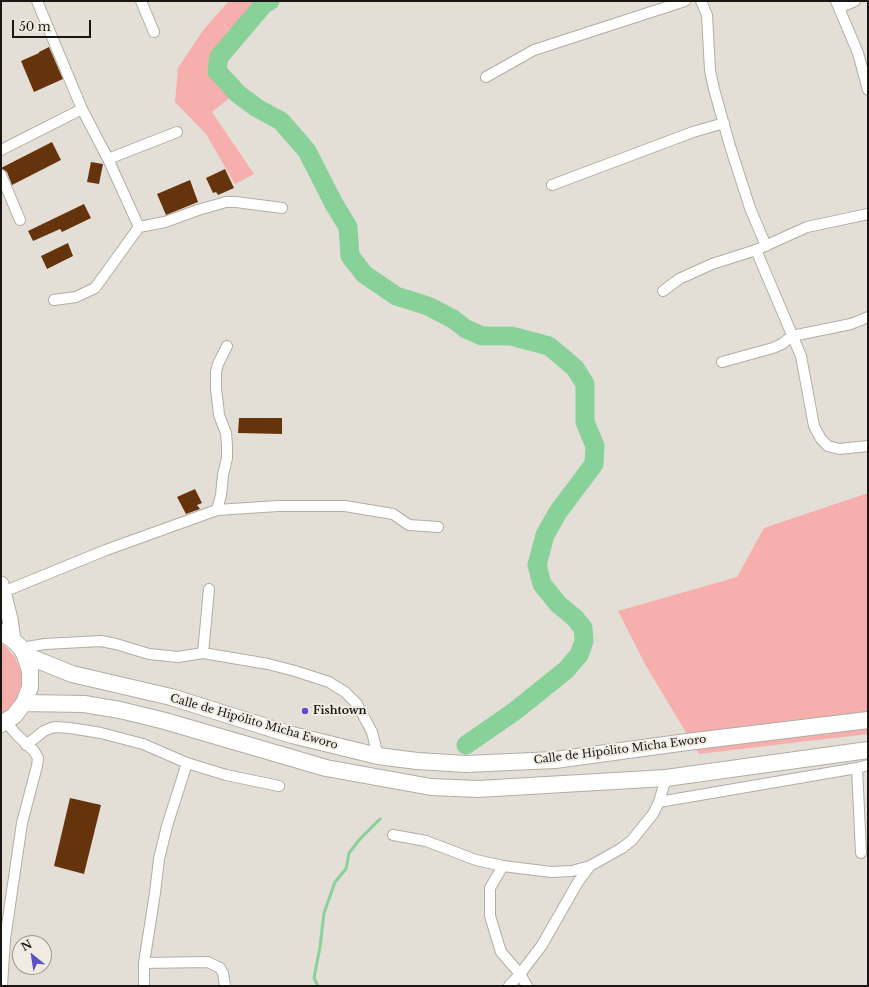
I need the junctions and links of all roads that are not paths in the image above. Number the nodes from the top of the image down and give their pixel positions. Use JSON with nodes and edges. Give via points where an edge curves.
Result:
{"nodes":[{"id":1,"x":37,"y":1,"type":"edge"},
{"id":2,"x":141,"y":1,"type":"edge"},
{"id":3,"x":684,"y":1,"type":"edge"},
{"id":4,"x":701,"y":1,"type":"edge"},
{"id":5,"x":856,"y":1,"type":"edge"},
{"id":6,"x":838,"y":5,"type":"edge"},
{"id":7,"x":154,"y":32,"type":"dead end"},
{"id":8,"x":486,"y":77,"type":"dead end"},
{"id":9,"x":868,"y":90,"type":"edge"},
{"id":10,"x":82,"y":109,"type":"junction"},
{"id":11,"x":724,"y":123,"type":"junction"},
{"id":12,"x":177,"y":132,"type":"dead end"},
{"id":13,"x":1,"y":150,"type":"edge"},
{"id":14,"x":108,"y":159,"type":"junction"},
{"id":15,"x":1,"y":175,"type":"edge"},
{"id":16,"x":552,"y":185,"type":"dead end"},
{"id":17,"x":282,"y":208,"type":"dead end"},
{"id":18,"x":868,"y":214,"type":"edge"},
{"id":19,"x":20,"y":220,"type":"dead end"},
{"id":20,"x":139,"y":227,"type":"junction"},
{"id":21,"x":766,"y":246,"type":"junction"},
{"id":22,"x":756,"y":250,"type":"junction"},
{"id":23,"x":663,"y":291,"type":"dead end"},
{"id":24,"x":54,"y":300,"type":"dead end"},
{"id":25,"x":868,"y":317,"type":"edge"},
{"id":26,"x":792,"y":336,"type":"junction"},
{"id":27,"x":227,"y":346,"type":"dead end"},
{"id":28,"x":722,"y":362,"type":"dead end"},
{"id":29,"x":868,"y":446,"type":"edge"},
{"id":30,"x":217,"y":510,"type":"junction"},
{"id":31,"x":438,"y":527,"type":"dead end"},
{"id":32,"x":2,"y":588,"type":"edge"},
{"id":33,"x":209,"y":589,"type":"dead end"},
{"id":34,"x":15,"y":644,"type":"edge"},
{"id":35,"x":203,"y":653,"type":"junction"},
{"id":36,"x":24,"y":703,"type":"junction"},
{"id":37,"x":868,"y":720,"type":"edge"},
{"id":38,"x":3,"y":724,"type":"edge"},
{"id":39,"x":26,"y":745,"type":"junction"},
{"id":40,"x":868,"y":750,"type":"edge"},
{"id":41,"x":378,"y":756,"type":"junction"},
{"id":42,"x":187,"y":763,"type":"junction"},
{"id":43,"x":868,"y":765,"type":"edge"},
{"id":44,"x":857,"y":768,"type":"junction"},
{"id":45,"x":666,"y":778,"type":"junction"},
{"id":46,"x":279,"y":786,"type":"dead end"},
{"id":47,"x":659,"y":802,"type":"junction"},
{"id":48,"x":392,"y":835,"type":"dead end"},
{"id":49,"x":861,"y":853,"type":"dead end"},
{"id":50,"x":503,"y":866,"type":"junction"},
{"id":51,"x":590,"y":866,"type":"junction"},
{"id":52,"x":144,"y":963,"type":"junction"},
{"id":53,"x":520,"y":974,"type":"junction"},
{"id":54,"x":2,"y":986,"type":"edge"},
{"id":55,"x":144,"y":986,"type":"edge"},
{"id":56,"x":225,"y":986,"type":"edge"},
{"id":57,"x":509,"y":986,"type":"edge"},
{"id":58,"x":527,"y":986,"type":"edge"}],
"edges":[{"from":1,"to":10,"type":"street"},
{"from":2,"to":7,"type":"street"},
{"from":3,"to":8,"type":"street","via":[[534,50]]},
{"from":4,"to":11,"type":"street","via":[[707,15],[710,70]]},
{"from":5,"to":6,"type":"street"},
{"from":6,"to":9,"type":"street","via":[[858,53]]},
{"from":10,"to":13,"type":"street"},
{"from":10,"to":14,"type":"street"},
{"from":11,"to":16,"type":"street","via":[[693,132]]},
{"from":11,"to":21,"type":"street","via":[[750,208]]},
{"from":12,"to":14,"type":"street"},
{"from":14,"to":20,"type":"street"},
{"from":15,"to":19,"type":"street"},
{"from":17,"to":20,"type":"street","via":[[226,202],[165,222]]},
{"from":18,"to":21,"type":"street","via":[[807,227]]},
{"from":20,"to":24,"type":"street","via":[[95,288],[76,297]]},
{"from":21,"to":22,"type":"street"},
{"from":22,"to":23,"type":"street","via":[[712,264],[679,279]]},
{"from":22,"to":26,"type":"street"},
{"from":25,"to":26,"type":"street","via":[[851,324]]},
{"from":26,"to":28,"type":"street","via":[[773,348]]},
{"from":26,"to":29,"type":"street","via":[[801,356],[814,426],[820,439],[828,446],[839,449]]},
{"from":27,"to":30,"type":"street","via":[[216,372],[219,415],[226,433],[227,445]]},
{"from":30,"to":31,"type":"street","via":[[278,506],[345,506],[393,514],[410,525]]},
{"from":30,"to":32,"type":"street"},
{"from":32,"to":34,"type":"street"},
{"from":33,"to":35,"type":"street"},
{"from":34,"to":35,"type":"street","via":[[101,641],[150,654],[178,657]]},
{"from":34,"to":36,"type":"main road","via":[[30,671],[30,687]]},
{"from":34,"to":41,"type":"main road","name":"Calle de Hipólito Micha Eworo","via":[[72,674],[171,697],[292,735]]},
{"from":35,"to":41,"type":"street","via":[[268,664],[329,682],[345,692],[357,704],[372,732]]},
{"from":36,"to":38,"type":"main road","via":[[14,716]]},
{"from":36,"to":45,"type":"main road","via":[[84,704],[120,710],[326,768],[431,787],[478,789]]},
{"from":37,"to":41,"type":"main road","name":"Calle de Hipólito Micha Eworo","via":[[556,760],[466,764]]},
{"from":38,"to":39,"type":"street","via":[[12,728]]},
{"from":39,"to":42,"type":"street","via":[[51,728],[70,728],[143,744]]},
{"from":39,"to":54,"type":"street","via":[[38,758],[22,823],[5,939]]},
{"from":40,"to":45,"type":"main road"},
{"from":42,"to":46,"type":"street","via":[[226,775]]},
{"from":42,"to":52,"type":"street","via":[[159,860]]},
{"from":43,"to":44,"type":"street"},
{"from":44,"to":47,"type":"street"},
{"from":44,"to":49,"type":"street"},
{"from":45,"to":47,"type":"street"},
{"from":47,"to":51,"type":"street","via":[[653,814],[632,840]]},
{"from":48,"to":50,"type":"street","via":[[426,841],[476,860]]},
{"from":50,"to":51,"type":"street","via":[[551,872],[572,871]]},
{"from":50,"to":53,"type":"street","via":[[490,888],[490,916],[500,952]]},
{"from":51,"to":53,"type":"street","via":[[542,945]]},
{"from":52,"to":55,"type":"street"},
{"from":52,"to":56,"type":"street","via":[[208,962],[220,968]]},
{"from":53,"to":57,"type":"street"},
{"from":53,"to":58,"type":"street"}]}
